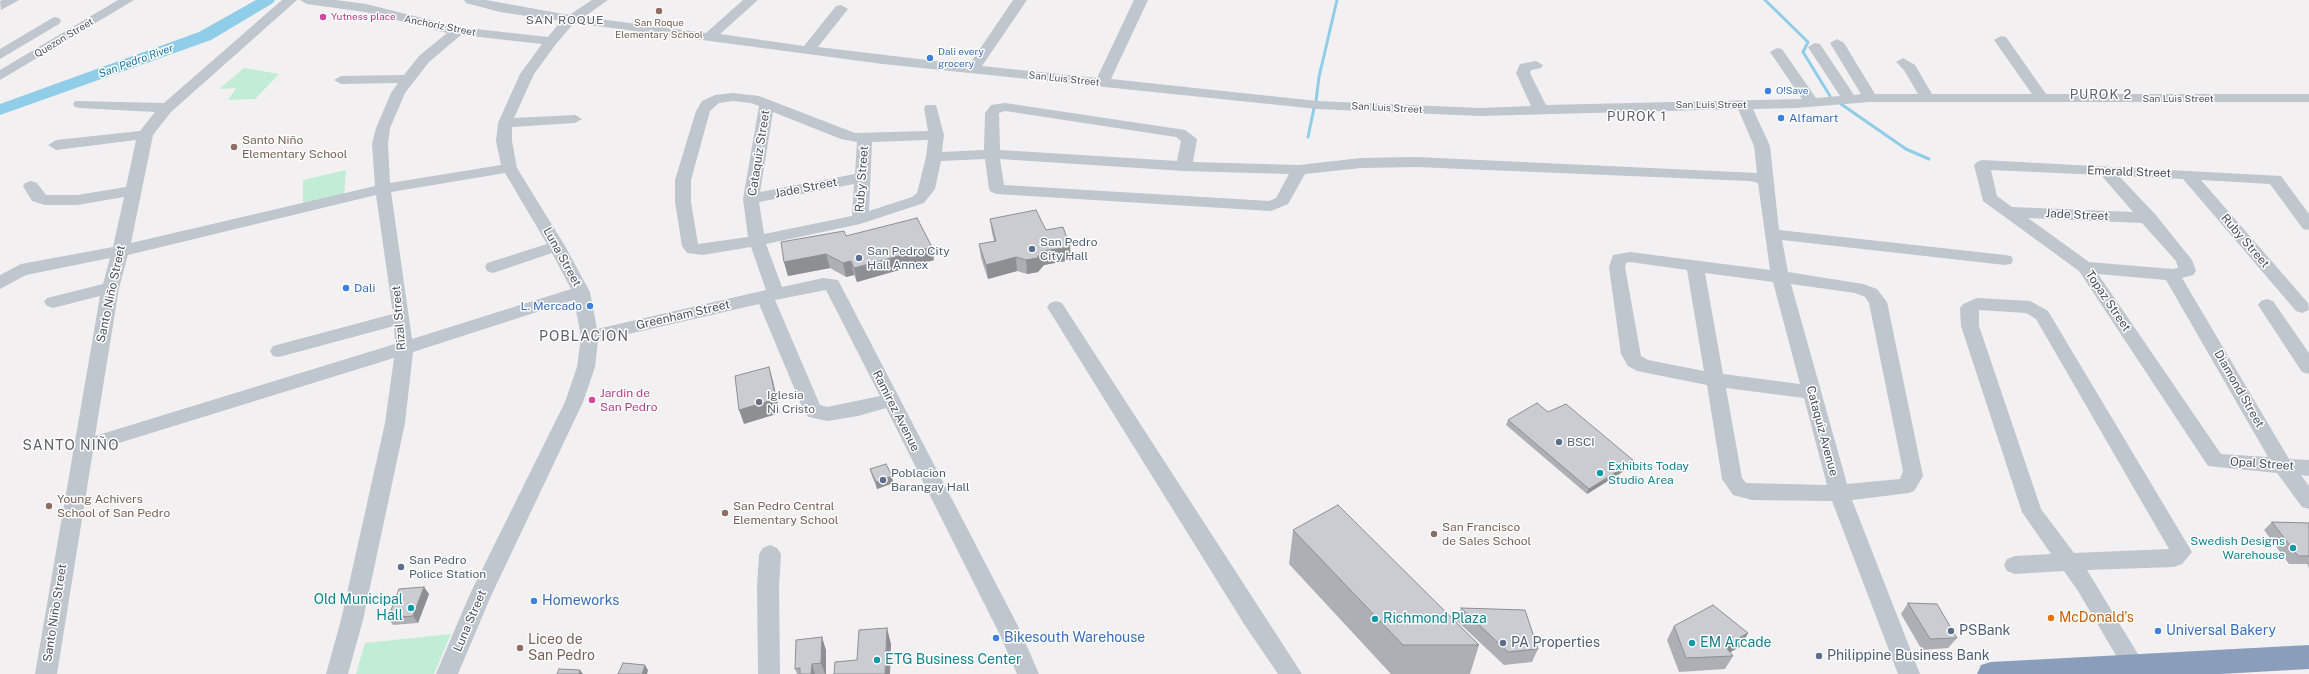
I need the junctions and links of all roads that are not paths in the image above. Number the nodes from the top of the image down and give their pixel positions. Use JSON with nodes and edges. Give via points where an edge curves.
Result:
{"nodes":[{"id":1,"x":127,"y":0,"type":"edge"},
{"id":2,"x":290,"y":0,"type":"edge"},
{"id":3,"x":307,"y":0,"type":"edge"},
{"id":4,"x":471,"y":0,"type":"edge"},
{"id":5,"x":601,"y":0,"type":"edge"},
{"id":6,"x":751,"y":0,"type":"edge"},
{"id":7,"x":1020,"y":0,"type":"edge"},
{"id":8,"x":1140,"y":0,"type":"edge"},
{"id":9,"x":841,"y":9,"type":"dead end"},
{"id":10,"x":571,"y":19,"type":"junction"},
{"id":11,"x":54,"y":21,"type":"dead end"},
{"id":12,"x":458,"y":31,"type":"junction"},
{"id":13,"x":709,"y":37,"type":"junction"},
{"id":14,"x":2000,"y":40,"type":"dead end"},
{"id":15,"x":551,"y":41,"type":"junction"},
{"id":16,"x":1837,"y":43,"type":"dead end"},
{"id":17,"x":1815,"y":47,"type":"dead end"},
{"id":18,"x":808,"y":50,"type":"junction"},
{"id":19,"x":1777,"y":52,"type":"dead end"},
{"id":20,"x":0,"y":55,"type":"edge"},
{"id":21,"x":1903,"y":62,"type":"dead end"},
{"id":22,"x":1536,"y":65,"type":"dead end"},
{"id":23,"x":972,"y":70,"type":"junction"},
{"id":24,"x":2,"y":73,"type":"edge"},
{"id":25,"x":408,"y":79,"type":"junction"},
{"id":26,"x":341,"y":80,"type":"dead end"},
{"id":27,"x":1102,"y":83,"type":"junction"},
{"id":28,"x":1927,"y":97,"type":"junction"},
{"id":29,"x":1849,"y":98,"type":"junction"},
{"id":30,"x":1870,"y":98,"type":"junction"},
{"id":31,"x":2309,"y":98,"type":"edge"},
{"id":32,"x":2043,"y":99,"type":"junction"},
{"id":33,"x":1812,"y":102,"type":"junction"},
{"id":34,"x":80,"y":104,"type":"dead end"},
{"id":35,"x":767,"y":104,"type":"junction"},
{"id":36,"x":1744,"y":105,"type":"junction"},
{"id":37,"x":167,"y":108,"type":"junction"},
{"id":38,"x":931,"y":108,"type":"dead end"},
{"id":39,"x":1541,"y":111,"type":"junction"},
{"id":40,"x":575,"y":119,"type":"dead end"},
{"id":41,"x":505,"y":123,"type":"junction"},
{"id":42,"x":145,"y":135,"type":"junction"},
{"id":43,"x":936,"y":135,"type":"junction"},
{"id":44,"x":865,"y":138,"type":"junction"},
{"id":45,"x":56,"y":146,"type":"dead end"},
{"id":46,"x":992,"y":154,"type":"junction"},
{"id":47,"x":934,"y":157,"type":"junction"},
{"id":48,"x":1982,"y":165,"type":"joint"},
{"id":49,"x":1184,"y":166,"type":"junction"},
{"id":50,"x":509,"y":168,"type":"junction"},
{"id":51,"x":1299,"y":170,"type":"junction"},
{"id":52,"x":2106,"y":171,"type":"junction"},
{"id":53,"x":2187,"y":174,"type":"junction"},
{"id":54,"x":861,"y":178,"type":"junction"},
{"id":55,"x":1765,"y":180,"type":"junction"},
{"id":56,"x":31,"y":186,"type":"dead end"},
{"id":57,"x":383,"y":189,"type":"junction"},
{"id":58,"x":132,"y":191,"type":"junction"},
{"id":59,"x":751,"y":199,"type":"junction"},
{"id":60,"x":2006,"y":212,"type":"junction"},
{"id":61,"x":2149,"y":218,"type":"junction"},
{"id":62,"x":860,"y":219,"type":"junction"},
{"id":63,"x":2309,"y":225,"type":"edge"},
{"id":64,"x":1772,"y":234,"type":"junction"},
{"id":65,"x":757,"y":241,"type":"junction"},
{"id":66,"x":557,"y":246,"type":"junction"},
{"id":67,"x":121,"y":251,"type":"junction"},
{"id":68,"x":2005,"y":260,"type":"dead end"},
{"id":69,"x":1695,"y":266,"type":"junction"},
{"id":70,"x":493,"y":267,"type":"dead end"},
{"id":71,"x":2085,"y":267,"type":"junction"},
{"id":72,"x":2179,"y":273,"type":"junction"},
{"id":73,"x":1780,"y":277,"type":"junction"},
{"id":74,"x":0,"y":283,"type":"edge"},
{"id":75,"x":110,"y":288,"type":"junction"},
{"id":76,"x":581,"y":292,"type":"junction"},
{"id":77,"x":770,"y":295,"type":"junction"},
{"id":78,"x":53,"y":302,"type":"dead end"},
{"id":79,"x":1056,"y":307,"type":"dead end"},
{"id":80,"x":2306,"y":307,"type":"edge"},
{"id":81,"x":402,"y":318,"type":"junction"},
{"id":82,"x":590,"y":337,"type":"junction"},
{"id":83,"x":404,"y":348,"type":"junction"},
{"id":84,"x":279,"y":351,"type":"dead end"},
{"id":85,"x":2309,"y":367,"type":"edge"},
{"id":86,"x":1715,"y":380,"type":"junction"},
{"id":87,"x":1811,"y":392,"type":"junction"},
{"id":88,"x":890,"y":400,"type":"junction"},
{"id":89,"x":82,"y":447,"type":"junction"},
{"id":90,"x":2215,"y":461,"type":"joint"},
{"id":91,"x":2283,"y":466,"type":"junction"},
{"id":92,"x":2309,"y":468,"type":"edge"},
{"id":93,"x":1839,"y":493,"type":"junction"},
{"id":94,"x":2309,"y":501,"type":"edge"},
{"id":95,"x":770,"y":554,"type":"dead end"},
{"id":96,"x":2068,"y":562,"type":"junction"},
{"id":97,"x":2015,"y":565,"type":"dead end"},
{"id":98,"x":2309,"y":657,"type":"edge"},
{"id":99,"x":2137,"y":670,"type":"edge"},
{"id":100,"x":46,"y":674,"type":"edge"},
{"id":101,"x":337,"y":674,"type":"edge"},
{"id":102,"x":447,"y":674,"type":"edge"},
{"id":103,"x":769,"y":674,"type":"edge"},
{"id":104,"x":1028,"y":674,"type":"edge"},
{"id":105,"x":1291,"y":674,"type":"edge"},
{"id":106,"x":1909,"y":674,"type":"edge"},
{"id":107,"x":1991,"y":674,"type":"edge"}],
"edges":[{"from":1,"to":24,"type":"street","name":"Quezon Street"},
{"from":2,"to":37,"type":"street","name":"Santo Niño Street"},
{"from":3,"to":12,"type":"street","name":"Anchoriz Street","via":[[366,8]]},
{"from":4,"to":10,"type":"street","name":"San Luis Street","via":[[500,8]]},
{"from":5,"to":10,"type":"street","name":"Luna Street"},
{"from":6,"to":13,"type":"street"},
{"from":7,"to":23,"type":"street"},
{"from":8,"to":27,"type":"street"},
{"from":9,"to":18,"type":"street"},
{"from":10,"to":13,"type":"street","name":"San Luis Street"},
{"from":10,"to":15,"type":"street","name":"Luna Street"},
{"from":11,"to":20,"type":"street"},
{"from":12,"to":15,"type":"street","name":"Anchoriz Street"},
{"from":12,"to":25,"type":"street","name":"Rizal Street","via":[[424,59]]},
{"from":13,"to":18,"type":"street","name":"San Luis Street"},
{"from":14,"to":32,"type":"street"},
{"from":15,"to":41,"type":"street","name":"Luna Street","via":[[527,74]]},
{"from":16,"to":30,"type":"street"},
{"from":17,"to":29,"type":"street"},
{"from":18,"to":23,"type":"street","name":"San Luis Street"},
{"from":19,"to":33,"type":"street"},
{"from":21,"to":28,"type":"street","via":[[1910,68]]},
{"from":22,"to":39,"type":"street","via":[[1525,67],[1523,73]]},
{"from":23,"to":27,"type":"street","name":"San Luis Street"},
{"from":25,"to":26,"type":"street"},
{"from":25,"to":57,"type":"street","name":"Rizal Street","via":[[383,128],[380,144]]},
{"from":27,"to":39,"type":"street","name":"San Luis Street","via":[[1317,105],[1480,112]]},
{"from":28,"to":30,"type":"street","name":"San Luis Street"},
{"from":28,"to":32,"type":"street","name":"San Luis Street"},
{"from":29,"to":30,"type":"street","name":"San Luis Street"},
{"from":29,"to":33,"type":"street","name":"San Luis Street"},
{"from":31,"to":32,"type":"street","name":"San Luis Street"},
{"from":33,"to":36,"type":"street","name":"San Luis Street"},
{"from":34,"to":37,"type":"street"},
{"from":35,"to":44,"type":"street","via":[[846,136]]},
{"from":35,"to":59,"type":"street","name":"Cataquiz Street"},
{"from":35,"to":65,"type":"street","via":[[754,99],[733,97],[715,99],[707,104],[683,180],[683,202],[689,243],[693,249],[703,250]]},
{"from":36,"to":39,"type":"street","name":"San Luis Street"},
{"from":36,"to":55,"type":"street","name":"Cataquiz Avenue","via":[[1762,146]]},
{"from":37,"to":42,"type":"street","name":"Santo Niño Street","via":[[152,123]]},
{"from":38,"to":43,"type":"street"},
{"from":40,"to":41,"type":"street"},
{"from":41,"to":50,"type":"street","name":"Luna Street","via":[[504,141]]},
{"from":42,"to":45,"type":"street"},
{"from":42,"to":58,"type":"street","name":"Santo Niño Street"},
{"from":43,"to":44,"type":"street"},
{"from":43,"to":47,"type":"street"},
{"from":44,"to":54,"type":"street","name":"Ruby Street"},
{"from":46,"to":47,"type":"street"},
{"from":46,"to":49,"type":"street"},
{"from":46,"to":49,"type":"street","via":[[992,113],[996,108],[1005,107],[1184,134],[1189,142]]},
{"from":46,"to":51,"type":"street","via":[[997,189],[1265,206],[1276,205],[1282,201]]},
{"from":47,"to":62,"type":"street","via":[[923,196]]},
{"from":48,"to":52,"type":"street","name":"Emerald Street"},
{"from":48,"to":60,"type":"street","name":"Topaz Street","via":[[1988,198]]},
{"from":49,"to":51,"type":"street"},
{"from":50,"to":57,"type":"street"},
{"from":50,"to":66,"type":"street","name":"Luna Street"},
{"from":51,"to":55,"type":"street","via":[[1361,163],[1416,162],[1750,176]]},
{"from":52,"to":53,"type":"street","name":"Emerald Street"},
{"from":52,"to":61,"type":"street","name":"Diamond Street"},
{"from":53,"to":63,"type":"street","name":"Emerald Street","via":[[2275,179]]},
{"from":53,"to":80,"type":"street","name":"Ruby Street"},
{"from":54,"to":59,"type":"street","name":"Jade Street"},
{"from":54,"to":62,"type":"street","name":"Ruby Street"},
{"from":55,"to":64,"type":"street","name":"Cataquiz Avenue"},
{"from":56,"to":58,"type":"street","via":[[38,198],[45,200],[77,200]]},
{"from":57,"to":67,"type":"street"},
{"from":57,"to":81,"type":"street","name":"Rizal Street"},
{"from":58,"to":67,"type":"street","name":"Santo Niño Street"},
{"from":59,"to":65,"type":"street","name":"Cataquiz Street"},
{"from":60,"to":61,"type":"street","name":"Jade Street"},
{"from":60,"to":71,"type":"street","name":"Topaz Street"},
{"from":61,"to":72,"type":"street","name":"Diamond Street","via":[[2184,260]]},
{"from":62,"to":65,"type":"street"},
{"from":64,"to":68,"type":"street"},
{"from":64,"to":73,"type":"street","name":"Cataquiz Avenue"},
{"from":65,"to":77,"type":"street","name":"Cataquiz Street"},
{"from":66,"to":70,"type":"street"},
{"from":66,"to":76,"type":"street","name":"Luna Street"},
{"from":67,"to":74,"type":"street","via":[[21,270]]},
{"from":67,"to":75,"type":"street","name":"Santo Niño Street"},
{"from":69,"to":73,"type":"street"},
{"from":69,"to":86,"type":"street"},
{"from":69,"to":86,"type":"street","via":[[1630,257],[1619,259],[1617,267],[1630,354],[1634,361],[1644,366]]},
{"from":71,"to":72,"type":"street"},
{"from":71,"to":90,"type":"street","name":"Topaz Street"},
{"from":72,"to":91,"type":"street","name":"Diamond Street"},
{"from":73,"to":87,"type":"street","name":"Cataquiz Avenue"},
{"from":73,"to":93,"type":"street","via":[[1857,288],[1871,293],[1878,302],[1913,476],[1902,488]]},
{"from":75,"to":78,"type":"street"},
{"from":75,"to":89,"type":"street","name":"Santo Niño Street"},
{"from":76,"to":82,"type":"street","name":"Luna Street"},
{"from":76,"to":83,"type":"street"},
{"from":77,"to":82,"type":"street","name":"Greenham Street"},
{"from":77,"to":88,"type":"street","name":"Ramirez Avenue","via":[[832,284]]},
{"from":77,"to":88,"type":"street","name":"Cataquiz Street","via":[[812,409],[826,414]]},
{"from":79,"to":105,"type":"street","via":[[1252,617]]},
{"from":80,"to":85,"type":"street","via":[[2266,305]]},
{"from":81,"to":83,"type":"street","name":"Rizal Street"},
{"from":81,"to":84,"type":"street"},
{"from":82,"to":102,"type":"street","name":"Luna Street","via":[[586,367],[574,402],[480,596]]},
{"from":83,"to":89,"type":"street"},
{"from":83,"to":101,"type":"street","name":"Rizal Street","via":[[395,423],[352,620]]},
{"from":86,"to":87,"type":"street"},
{"from":86,"to":93,"type":"street","via":[[1732,479],[1740,489],[1752,492]]},
{"from":87,"to":93,"type":"street","name":"Cataquiz Avenue"},
{"from":88,"to":104,"type":"street","name":"Ramirez Avenue","via":[[1004,620]]},
{"from":89,"to":100,"type":"street","name":"Santo Niño Street"},
{"from":90,"to":91,"type":"street","name":"Opal Street"},
{"from":91,"to":92,"type":"street","name":"Opal Street"},
{"from":91,"to":94,"type":"street","name":"Diamond Street"},
{"from":93,"to":106,"type":"street","name":"Cataquiz Avenue"},
{"from":95,"to":103,"type":"street"},
{"from":96,"to":96,"type":"street","via":[[2174,558],[2181,552],[2042,314],[2030,307],[1977,304],[1970,308],[1970,326],[2011,453],[2032,512]]},
{"from":96,"to":97,"type":"street"},
{"from":96,"to":99,"type":"street","via":[[2086,585]]},
{"from":98,"to":99,"type":"highway"},
{"from":99,"to":107,"type":"highway"}]}
